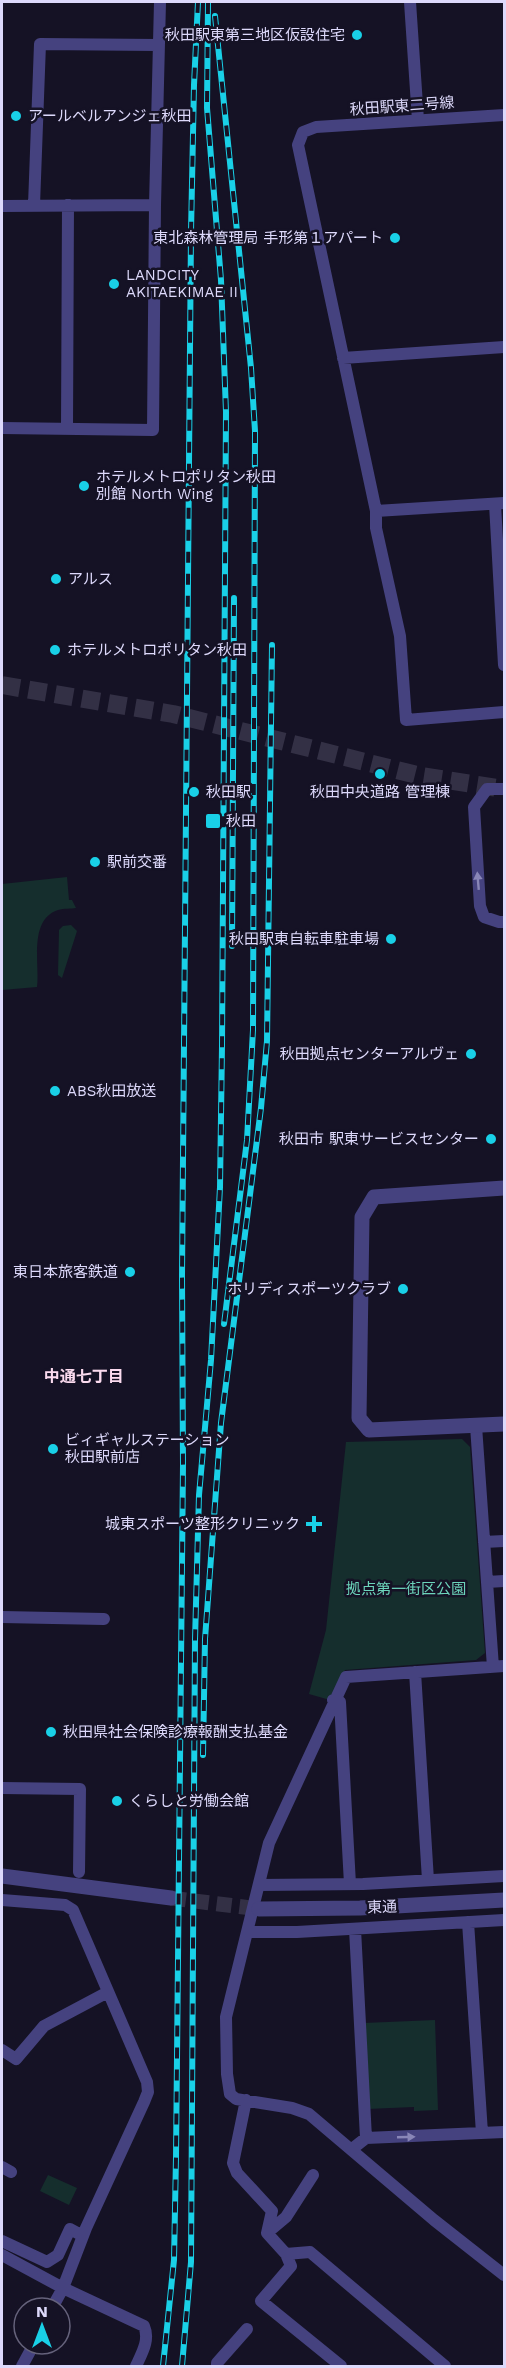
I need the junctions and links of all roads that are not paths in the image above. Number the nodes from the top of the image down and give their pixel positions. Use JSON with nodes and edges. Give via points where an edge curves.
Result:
{"nodes":[{"id":1,"x":160,"y":2,"type":"edge"},
{"id":2,"x":410,"y":2,"type":"edge"},
{"id":3,"x":158,"y":45,"type":"junction"},
{"id":4,"x":504,"y":115,"type":"edge"},
{"id":5,"x":418,"y":120,"type":"junction"},
{"id":6,"x":34,"y":205,"type":"junction"},
{"id":7,"x":68,"y":205,"type":"junction"},
{"id":8,"x":2,"y":206,"type":"edge"},
{"id":9,"x":155,"y":206,"type":"junction"},
{"id":10,"x":504,"y":347,"type":"edge"},
{"id":11,"x":343,"y":358,"type":"junction"},
{"id":12,"x":2,"y":428,"type":"edge"},
{"id":13,"x":67,"y":428,"type":"junction"},
{"id":14,"x":500,"y":503,"type":"edge"},
{"id":15,"x":376,"y":511,"type":"junction"},
{"id":16,"x":504,"y":665,"type":"edge"},
{"id":17,"x":504,"y":712,"type":"edge"},
{"id":18,"x":504,"y":789,"type":"edge"},
{"id":19,"x":504,"y":922,"type":"edge"},
{"id":20,"x":504,"y":1188,"type":"edge"},
{"id":21,"x":504,"y":1424,"type":"edge"},
{"id":22,"x":476,"y":1426,"type":"junction"},
{"id":23,"x":504,"y":1541,"type":"edge"},
{"id":24,"x":484,"y":1542,"type":"junction"},
{"id":25,"x":504,"y":1581,"type":"edge"},
{"id":26,"x":487,"y":1582,"type":"junction"},
{"id":27,"x":2,"y":1617,"type":"edge"},
{"id":28,"x":104,"y":1619,"type":"dead end"},
{"id":29,"x":499,"y":1666,"type":"edge"},
{"id":30,"x":415,"y":1672,"type":"junction"},
{"id":31,"x":333,"y":1700,"type":"junction"},
{"id":32,"x":2,"y":1788,"type":"edge"},
{"id":33,"x":79,"y":1872,"type":"dead end"},
{"id":34,"x":2,"y":1876,"type":"edge"},
{"id":35,"x":504,"y":1876,"type":"edge"},
{"id":36,"x":428,"y":1880,"type":"junction"},
{"id":37,"x":350,"y":1884,"type":"junction"},
{"id":38,"x":259,"y":1885,"type":"junction"},
{"id":39,"x":171,"y":1898,"type":"tunnel mouth"},
{"id":40,"x":2,"y":1900,"type":"edge"},
{"id":41,"x":504,"y":1900,"type":"edge"},
{"id":42,"x":259,"y":1909,"type":"tunnel mouth"},
{"id":43,"x":504,"y":1920,"type":"edge"},
{"id":44,"x":468,"y":1922,"type":"junction"},
{"id":45,"x":355,"y":1929,"type":"junction"},
{"id":46,"x":247,"y":1932,"type":"junction"},
{"id":47,"x":108,"y":1992,"type":"junction"},
{"id":48,"x":2,"y":2050,"type":"edge"},
{"id":49,"x":246,"y":2100,"type":"junction"},
{"id":50,"x":504,"y":2132,"type":"edge"},
{"id":51,"x":482,"y":2133,"type":"junction"},
{"id":52,"x":366,"y":2138,"type":"junction"},
{"id":53,"x":352,"y":2149,"type":"junction"},
{"id":54,"x":313,"y":2175,"type":"dead end"},
{"id":55,"x":267,"y":2233,"type":"junction"},
{"id":56,"x":83,"y":2235,"type":"junction"},
{"id":57,"x":2,"y":2241,"type":"edge"},
{"id":58,"x":286,"y":2254,"type":"junction"},
{"id":59,"x":2,"y":2255,"type":"edge"},
{"id":60,"x":504,"y":2275,"type":"edge"},
{"id":61,"x":63,"y":2288,"type":"junction"},
{"id":62,"x":59,"y":2296,"type":"edge"},
{"id":63,"x":247,"y":2329,"type":"dead end"},
{"id":64,"x":136,"y":2367,"type":"edge"},
{"id":65,"x":217,"y":2367,"type":"edge"},
{"id":66,"x":341,"y":2367,"type":"edge"},
{"id":67,"x":446,"y":2367,"type":"edge"}],
"edges":[{"from":1,"to":3,"type":"street"},
{"from":2,"to":5,"type":"street"},
{"from":3,"to":6,"type":"street","via":[[40,44]]},
{"from":3,"to":9,"type":"street"},
{"from":4,"to":5,"type":"street","name":"秋田駅東二号線"},
{"from":5,"to":11,"type":"street","name":"秋田駅東二号線","via":[[324,126],[303,132],[298,140]]},
{"from":6,"to":7,"type":"street"},
{"from":6,"to":8,"type":"street"},
{"from":7,"to":9,"type":"street"},
{"from":7,"to":13,"type":"street"},
{"from":9,"to":13,"type":"street","via":[[153,430]]},
{"from":10,"to":11,"type":"street"},
{"from":11,"to":15,"type":"street"},
{"from":12,"to":13,"type":"street"},
{"from":14,"to":15,"type":"street"},
{"from":14,"to":16,"type":"street"},
{"from":15,"to":17,"type":"street","via":[[376,528],[400,636],[406,720]]},
{"from":19,"to":18,"type":"street","one_way":true,"via":[[484,917],[480,906],[474,807],[487,789]]},
{"from":20,"to":22,"type":"street","via":[[375,1197],[362,1217],[359,1418],[369,1431]]},
{"from":21,"to":22,"type":"street"},
{"from":22,"to":24,"type":"street"},
{"from":23,"to":24,"type":"street"},
{"from":24,"to":26,"type":"street"},
{"from":25,"to":26,"type":"street"},
{"from":26,"to":29,"type":"street"},
{"from":27,"to":28,"type":"street"},
{"from":29,"to":30,"type":"street"},
{"from":30,"to":31,"type":"street","via":[[346,1677]]},
{"from":30,"to":36,"type":"street"},
{"from":31,"to":37,"type":"street","via":[[340,1702]]},
{"from":31,"to":38,"type":"street","via":[[269,1843]]},
{"from":32,"to":33,"type":"street","via":[[80,1789]]},
{"from":34,"to":39,"type":"street"},
{"from":35,"to":36,"type":"street"},
{"from":36,"to":37,"type":"street"},
{"from":37,"to":38,"type":"street"},
{"from":38,"to":46,"type":"street"},
{"from":40,"to":47,"type":"street","via":[[65,1905],[73,1910]]},
{"from":41,"to":42,"type":"street","name":"東通"},
{"from":43,"to":44,"type":"street"},
{"from":44,"to":45,"type":"street"},
{"from":44,"to":51,"type":"street"},
{"from":45,"to":46,"type":"street"},
{"from":45,"to":52,"type":"street"},
{"from":46,"to":49,"type":"street","via":[[226,2017],[230,2094]]},
{"from":47,"to":48,"type":"street","via":[[44,2026],[16,2059]]},
{"from":47,"to":56,"type":"street","via":[[148,2092]]},
{"from":49,"to":53,"type":"street","via":[[309,2114]]},
{"from":49,"to":55,"type":"street","via":[[233,2163],[237,2173],[272,2211]]},
{"from":50,"to":51,"type":"street"},
{"from":52,"to":51,"type":"street","one_way":true},
{"from":52,"to":53,"type":"street"},
{"from":53,"to":60,"type":"street"},
{"from":54,"to":55,"type":"street","via":[[286,2217]]},
{"from":55,"to":58,"type":"street"},
{"from":56,"to":57,"type":"street","via":[[70,2229],[58,2255],[47,2262]]},
{"from":56,"to":61,"type":"street"},
{"from":58,"to":66,"type":"street","via":[[291,2266],[261,2301]]},
{"from":58,"to":67,"type":"street","via":[[310,2252]]},
{"from":59,"to":61,"type":"street"},
{"from":61,"to":62,"type":"street"},
{"from":61,"to":64,"type":"street","via":[[144,2326],[146,2344]]},
{"from":63,"to":65,"type":"street"}]}
